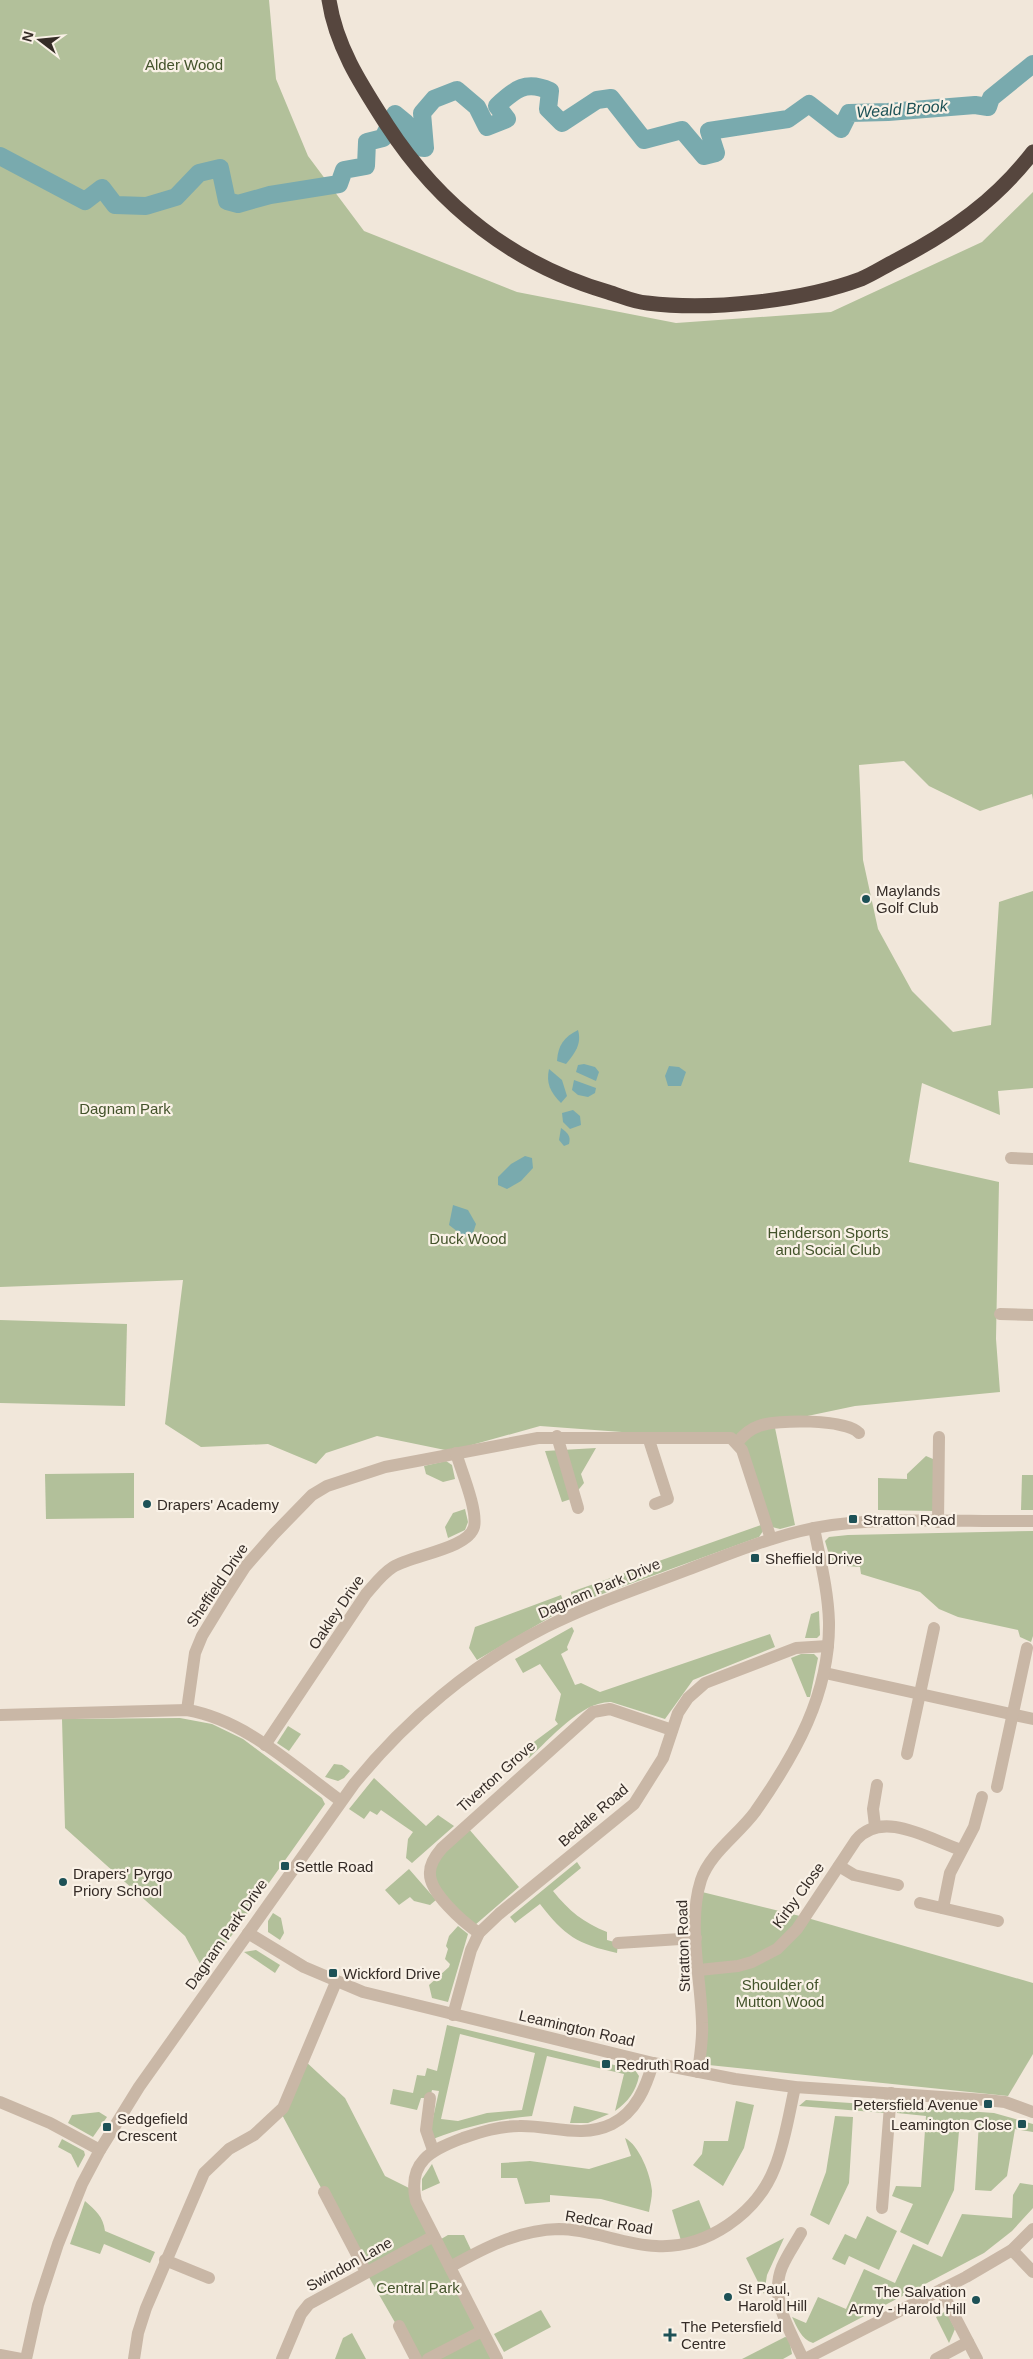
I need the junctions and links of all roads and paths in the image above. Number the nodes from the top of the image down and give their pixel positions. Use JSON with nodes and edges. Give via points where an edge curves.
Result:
{"nodes":[{"id":1,"x":329,"y":0,"type":"edge"},
{"id":2,"x":1033,"y":152,"type":"edge"},
{"id":3,"x":1011,"y":1158,"type":"dead end"},
{"id":4,"x":1033,"y":1159,"type":"edge"},
{"id":5,"x":1000,"y":1314,"type":"dead end"},
{"id":6,"x":1033,"y":1316,"type":"edge"},
{"id":7,"x":859,"y":1433,"type":"dead end"},
{"id":8,"x":557,"y":1436,"type":"junction"},
{"id":9,"x":939,"y":1437,"type":"dead end"},
{"id":10,"x":649,"y":1440,"type":"junction"},
{"id":11,"x":737,"y":1442,"type":"junction"},
{"id":12,"x":456,"y":1453,"type":"junction"},
{"id":13,"x":655,"y":1504,"type":"dead end"},
{"id":14,"x":578,"y":1508,"type":"dead end"},
{"id":15,"x":1033,"y":1521,"type":"edge"},
{"id":16,"x":938,"y":1522,"type":"junction"},
{"id":17,"x":814,"y":1528,"type":"junction"},
{"id":18,"x":771,"y":1538,"type":"junction"},
{"id":19,"x":934,"y":1628,"type":"dead end"},
{"id":20,"x":828,"y":1646,"type":"junction"},
{"id":21,"x":1028,"y":1648,"type":"dead end"},
{"id":22,"x":825,"y":1674,"type":"junction"},
{"id":23,"x":920,"y":1695,"type":"junction"},
{"id":24,"x":187,"y":1710,"type":"junction"},
{"id":25,"x":0,"y":1715,"type":"edge"},
{"id":26,"x":1012,"y":1715,"type":"junction"},
{"id":27,"x":1033,"y":1719,"type":"edge"},
{"id":28,"x":672,"y":1730,"type":"junction"},
{"id":29,"x":265,"y":1745,"type":"junction"},
{"id":30,"x":907,"y":1754,"type":"dead end"},
{"id":31,"x":877,"y":1786,"type":"dead end"},
{"id":32,"x":997,"y":1787,"type":"dead end"},
{"id":33,"x":982,"y":1797,"type":"dead end"},
{"id":34,"x":341,"y":1801,"type":"junction"},
{"id":35,"x":875,"y":1826,"type":"junction"},
{"id":36,"x":961,"y":1850,"type":"junction"},
{"id":37,"x":839,"y":1866,"type":"junction"},
{"id":38,"x":898,"y":1885,"type":"dead end"},
{"id":39,"x":920,"y":1903,"type":"dead end"},
{"id":40,"x":943,"y":1908,"type":"junction"},
{"id":41,"x":998,"y":1921,"type":"dead end"},
{"id":42,"x":248,"y":1933,"type":"junction"},
{"id":43,"x":479,"y":1933,"type":"junction"},
{"id":44,"x":696,"y":1938,"type":"junction"},
{"id":45,"x":618,"y":1942,"type":"dead end"},
{"id":46,"x":699,"y":1970,"type":"junction"},
{"id":47,"x":336,"y":1982,"type":"junction"},
{"id":48,"x":453,"y":2015,"type":"junction"},
{"id":49,"x":653,"y":2063,"type":"junction"},
{"id":50,"x":698,"y":2072,"type":"junction"},
{"id":51,"x":795,"y":2087,"type":"junction"},
{"id":52,"x":891,"y":2094,"type":"junction"},
{"id":53,"x":430,"y":2098,"type":"dead end"},
{"id":54,"x":0,"y":2102,"type":"edge"},
{"id":55,"x":1033,"y":2112,"type":"edge"},
{"id":56,"x":100,"y":2150,"type":"junction"},
{"id":57,"x":433,"y":2150,"type":"junction"},
{"id":58,"x":324,"y":2192,"type":"dead end"},
{"id":59,"x":882,"y":2208,"type":"dead end"},
{"id":60,"x":1033,"y":2229,"type":"edge"},
{"id":61,"x":801,"y":2233,"type":"dead end"},
{"id":62,"x":432,"y":2237,"type":"junction"},
{"id":63,"x":1012,"y":2250,"type":"junction"},
{"id":64,"x":165,"y":2260,"type":"junction"},
{"id":65,"x":450,"y":2267,"type":"junction"},
{"id":66,"x":366,"y":2272,"type":"junction"},
{"id":67,"x":1033,"y":2272,"type":"edge"},
{"id":68,"x":209,"y":2278,"type":"dead end"},
{"id":69,"x":941,"y":2290,"type":"junction"},
{"id":70,"x":399,"y":2326,"type":"dead end"},
{"id":71,"x":482,"y":2331,"type":"junction"},
{"id":72,"x":968,"y":2342,"type":"junction"},
{"id":73,"x":0,"y":2355,"type":"edge"},
{"id":74,"x":21,"y":2359,"type":"edge"},
{"id":75,"x":26,"y":2359,"type":"edge"},
{"id":76,"x":134,"y":2359,"type":"edge"},
{"id":77,"x":282,"y":2359,"type":"edge"},
{"id":78,"x":416,"y":2359,"type":"edge"},
{"id":79,"x":428,"y":2359,"type":"edge"},
{"id":80,"x":497,"y":2359,"type":"edge"},
{"id":81,"x":804,"y":2359,"type":"edge"},
{"id":82,"x":936,"y":2359,"type":"edge"},
{"id":83,"x":977,"y":2359,"type":"edge"}],
"edges":[{"from":1,"to":2,"type":"highway","via":[[331,19],[342,49],[360,84],[427,181],[459,212],[528,261],[576,283],[646,303],[715,306],[790,297],[861,279],[927,245],[978,210]]},
{"from":3,"to":4,"type":"street"},
{"from":5,"to":6,"type":"street"},
{"from":7,"to":11,"type":"street","via":[[854,1428],[823,1422],[795,1422],[759,1426]]},
{"from":8,"to":10,"type":"street","name":"Sheffield Drive"},
{"from":8,"to":12,"type":"street","name":"Sheffield Drive"},
{"from":8,"to":14,"type":"street"},
{"from":9,"to":16,"type":"street"},
{"from":10,"to":11,"type":"street","name":"Sheffield Drive","via":[[722,1437]]},
{"from":10,"to":13,"type":"street","via":[[668,1500]]},
{"from":11,"to":18,"type":"street"},
{"from":12,"to":24,"type":"street","name":"Sheffield Drive","via":[[385,1466],[356,1475],[327,1486],[300,1506],[245,1567],[202,1636],[195,1653]]},
{"from":12,"to":29,"type":"street","name":"Oakley Drive","via":[[474,1515],[474,1528],[467,1539],[394,1566],[379,1579]]},
{"from":15,"to":16,"type":"street","name":"Dagnam Park Drive"},
{"from":16,"to":17,"type":"street","name":"Dagnam Park Drive","via":[[872,1522]]},
{"from":17,"to":18,"type":"street","name":"Dagnam Park Drive"},
{"from":17,"to":20,"type":"street","name":"Stratton Road","via":[[827,1598]]},
{"from":18,"to":34,"type":"street","name":"Dagnam Park Drive","via":[[573,1614],[510,1647],[481,1665],[416,1718],[368,1766]]},
{"from":19,"to":23,"type":"street"},
{"from":20,"to":22,"type":"street","name":"Stratton Road"},
{"from":20,"to":28,"type":"street","name":"Bedale Road","via":[[796,1648],[705,1683],[688,1698]]},
{"from":21,"to":26,"type":"street"},
{"from":22,"to":23,"type":"street"},
{"from":22,"to":44,"type":"street","name":"Stratton Road","via":[[806,1728],[784,1767],[743,1828],[707,1865],[695,1905]]},
{"from":23,"to":26,"type":"street"},
{"from":23,"to":30,"type":"street"},
{"from":24,"to":25,"type":"street"},
{"from":24,"to":29,"type":"street","via":[[228,1722]]},
{"from":26,"to":27,"type":"street"},
{"from":26,"to":32,"type":"street"},
{"from":28,"to":43,"type":"street","name":"Bedale Road","via":[[663,1758],[634,1804]]},
{"from":28,"to":43,"type":"street","name":"Tiverton Grove","via":[[610,1709],[593,1712],[442,1848],[431,1865],[430,1879],[438,1894]]},
{"from":29,"to":34,"type":"street"},
{"from":31,"to":35,"type":"street","via":[[873,1809]]},
{"from":33,"to":36,"type":"street","via":[[974,1827]]},
{"from":34,"to":42,"type":"street","name":"Dagnam Park Drive"},
{"from":35,"to":36,"type":"street","via":[[896,1826]]},
{"from":35,"to":37,"type":"street","name":"Kirby Close","via":[[861,1834]]},
{"from":36,"to":40,"type":"street","via":[[950,1873]]},
{"from":37,"to":38,"type":"street","name":"Kirby Close","via":[[854,1876]]},
{"from":37,"to":46,"type":"street","name":"Kirby Close","via":[[797,1928],[777,1948],[738,1966]]},
{"from":39,"to":40,"type":"street"},
{"from":40,"to":41,"type":"street"},
{"from":42,"to":47,"type":"street","name":"Leamington Road","via":[[282,1955]]},
{"from":42,"to":56,"type":"street","name":"Dagnam Park Drive","via":[[139,2087]]},
{"from":43,"to":48,"type":"street","name":"Bedale Road","via":[[466,1965]]},
{"from":44,"to":45,"type":"street"},
{"from":44,"to":46,"type":"street","name":"Stratton Road"},
{"from":46,"to":50,"type":"street","name":"Stratton Road","via":[[702,2025]]},
{"from":47,"to":48,"type":"street","name":"Leamington Road","via":[[387,2000]]},
{"from":47,"to":64,"type":"street","via":[[283,2108],[254,2135],[229,2149],[204,2173]]},
{"from":48,"to":49,"type":"street","name":"Leamington Road"},
{"from":49,"to":50,"type":"street","name":"Leamington Road"},
{"from":49,"to":57,"type":"street","via":[[639,2100],[614,2123],[600,2129],[567,2132],[510,2127],[486,2130]]},
{"from":50,"to":51,"type":"street","name":"Leamington Road"},
{"from":51,"to":52,"type":"street","name":"Leamington Road"},
{"from":51,"to":65,"type":"street","name":"Redcar Road","via":[[780,2150],[766,2186],[736,2219],[709,2236],[657,2247],[560,2229],[539,2231],[504,2239]]},
{"from":52,"to":55,"type":"street","name":"Leamington Road","via":[[1005,2102]]},
{"from":52,"to":59,"type":"street"},
{"from":53,"to":57,"type":"street","via":[[426,2130]]},
{"from":54,"to":56,"type":"street","via":[[50,2123]]},
{"from":56,"to":75,"type":"street","name":"Dagnam Park Drive","via":[[82,2184],[55,2252],[38,2305]]},
{"from":57,"to":62,"type":"street","via":[[417,2169],[413,2190]]},
{"from":58,"to":66,"type":"street"},
{"from":60,"to":63,"type":"street"},
{"from":61,"to":81,"type":"street","via":[[782,2268],[778,2287],[780,2307]]},
{"from":62,"to":65,"type":"street"},
{"from":62,"to":66,"type":"street","name":"Swindon Lane"},
{"from":63,"to":67,"type":"street"},
{"from":63,"to":69,"type":"street"},
{"from":64,"to":68,"type":"street"},
{"from":64,"to":76,"type":"street","via":[[143,2316]]},
{"from":65,"to":71,"type":"street"},
{"from":66,"to":77,"type":"street","name":"Swindon Lane","via":[[309,2304],[301,2314]]},
{"from":69,"to":72,"type":"street"},
{"from":69,"to":81,"type":"street"},
{"from":70,"to":78,"type":"street"},
{"from":71,"to":79,"type":"street"},
{"from":71,"to":80,"type":"street"},
{"from":72,"to":82,"type":"street"},
{"from":72,"to":83,"type":"street"},
{"from":73,"to":74,"type":"street"}]}
